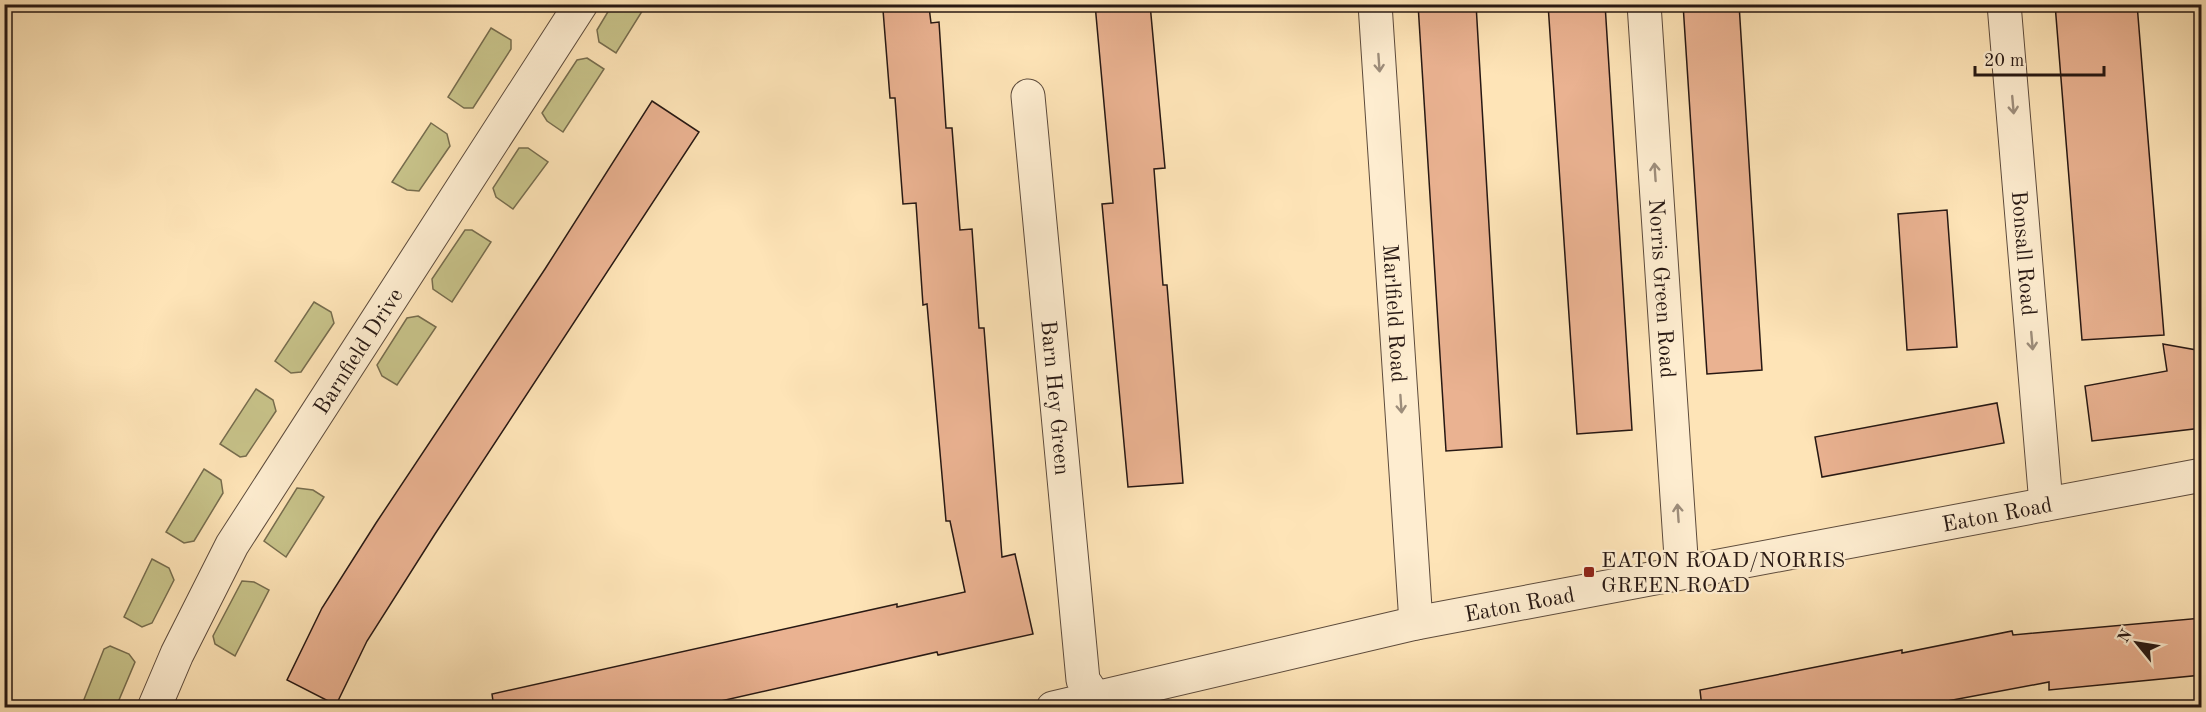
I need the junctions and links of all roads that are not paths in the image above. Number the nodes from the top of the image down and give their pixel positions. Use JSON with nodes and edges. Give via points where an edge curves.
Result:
{"nodes":[{"id":1,"x":581,"y":4,"type":"edge"},
{"id":2,"x":1375,"y":4,"type":"edge"},
{"id":3,"x":1644,"y":4,"type":"edge"},
{"id":4,"x":2004,"y":4,"type":"edge"},
{"id":5,"x":1028,"y":96,"type":"dead end"},
{"id":6,"x":2202,"y":476,"type":"edge"},
{"id":7,"x":2046,"y":504,"type":"junction"},
{"id":8,"x":1682,"y":572,"type":"junction"},
{"id":9,"x":1416,"y":622,"type":"junction"},
{"id":10,"x":1098,"y":703,"type":"edge"},
{"id":11,"x":153,"y":708,"type":"edge"},
{"id":12,"x":1053,"y":708,"type":"edge"}],
"edges":[{"from":1,"to":11,"type":"street","name":"Barnfield Drive","via":[[232,545]]},
{"from":2,"to":9,"type":"street","name":"Marlfield Road","one_way":true},
{"from":8,"to":3,"type":"street","name":"Norris Green Road","one_way":true},
{"from":4,"to":7,"type":"street","name":"Bonsall Road","one_way":true},
{"from":5,"to":10,"type":"street","name":"Barn Hey Green","via":[[1083,680]]},
{"from":6,"to":7,"type":"street","name":"Eaton Road"},
{"from":7,"to":8,"type":"street","name":"Eaton Road"},
{"from":8,"to":9,"type":"street","name":"Eaton Road"},
{"from":9,"to":10,"type":"street","name":"Eaton Road"},
{"from":10,"to":12,"type":"street","name":"Eaton Road"}]}
